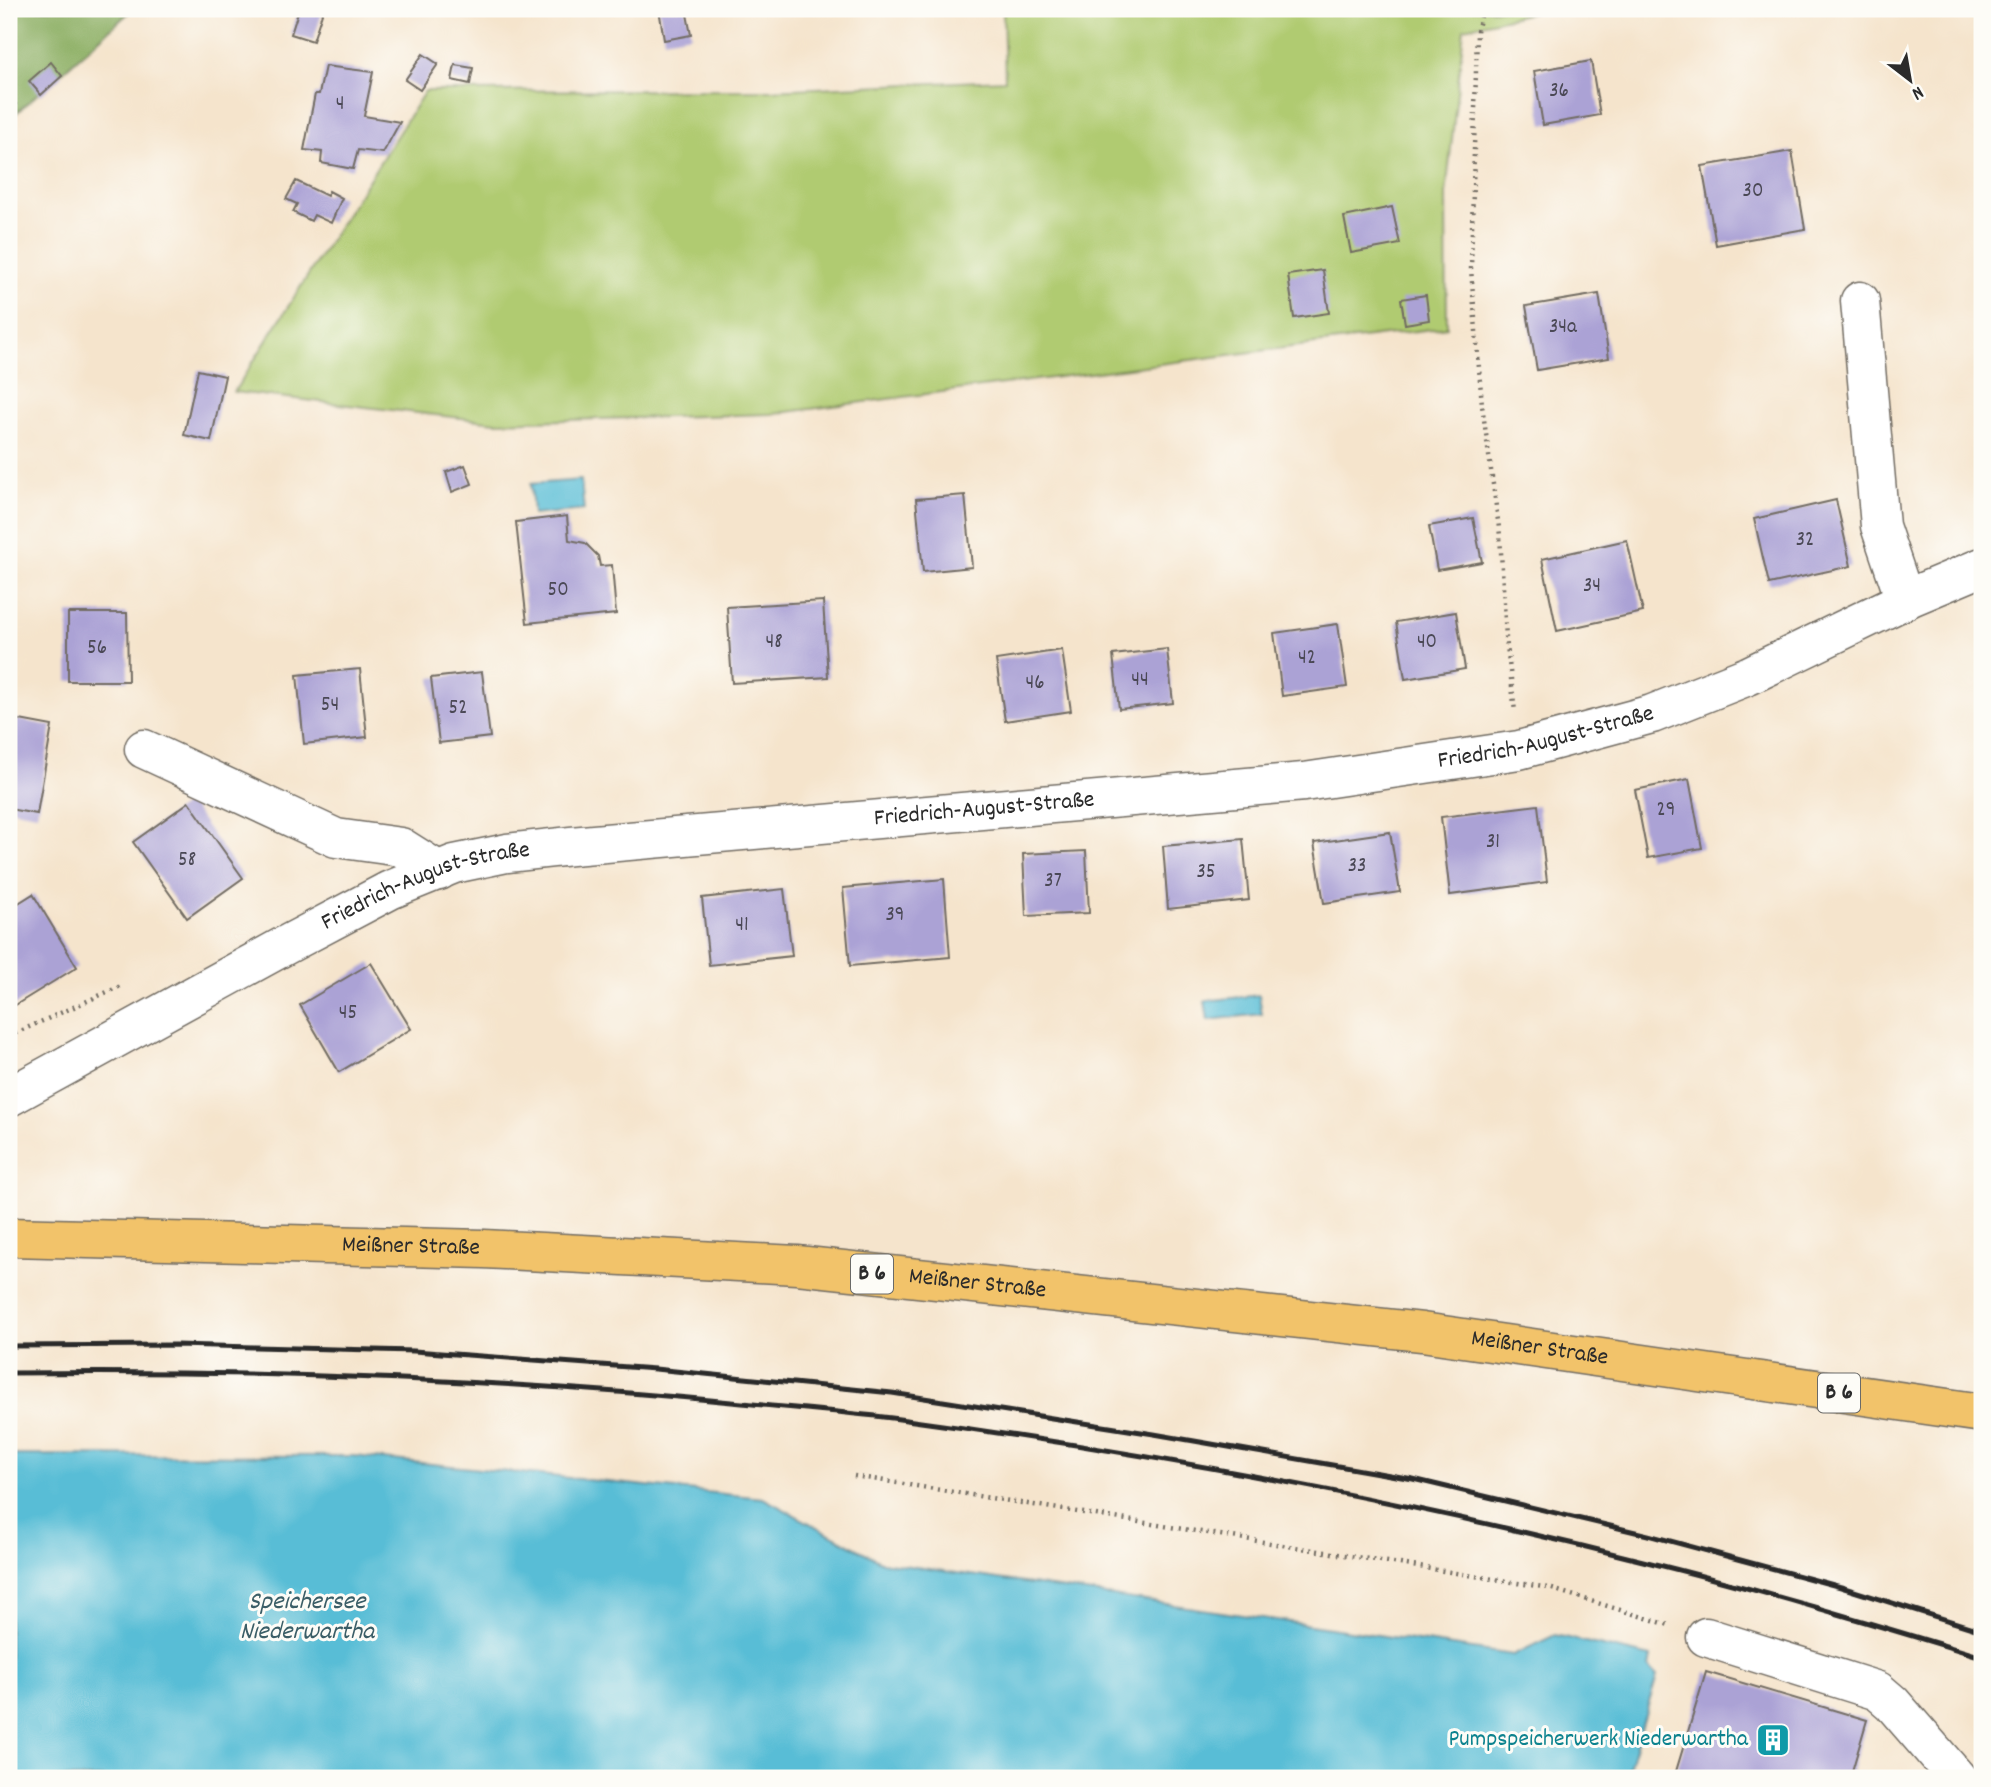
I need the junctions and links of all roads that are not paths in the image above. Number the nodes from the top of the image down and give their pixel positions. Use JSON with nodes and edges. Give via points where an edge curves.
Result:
{"nodes":[{"id":1,"x":1860,"y":301,"type":"dead end"},
{"id":2,"x":1982,"y":567,"type":"edge"},
{"id":3,"x":1909,"y":598,"type":"junction"},
{"id":4,"x":145,"y":749,"type":"dead end"},
{"id":5,"x":439,"y":871,"type":"junction"},
{"id":6,"x":9,"y":1097,"type":"edge"},
{"id":7,"x":9,"y":1237,"type":"edge"},
{"id":8,"x":1966,"y":1410,"type":"edge"},
{"id":9,"x":1706,"y":1637,"type":"road end"},
{"id":10,"x":1957,"y":1778,"type":"edge"}],
"edges":[{"from":1,"to":3,"type":"street","via":[[1881,526]]},
{"from":2,"to":3,"type":"street","name":"Friedrich-August-Straße"},
{"from":3,"to":5,"type":"street","name":"Friedrich-August-Straße","via":[[1736,681],[1652,713],[1519,750],[1304,782],[507,853]]},
{"from":4,"to":5,"type":"street","via":[[336,838],[401,847]]},
{"from":5,"to":6,"type":"street","name":"Friedrich-August-Straße","via":[[390,890]]},
{"from":7,"to":8,"type":"main road","name":"Meißner Straße","number":"B 6","via":[[484,1248],[797,1265],[1422,1332]]},
{"from":9,"to":10,"type":"street","via":[[1878,1691]]}]}
